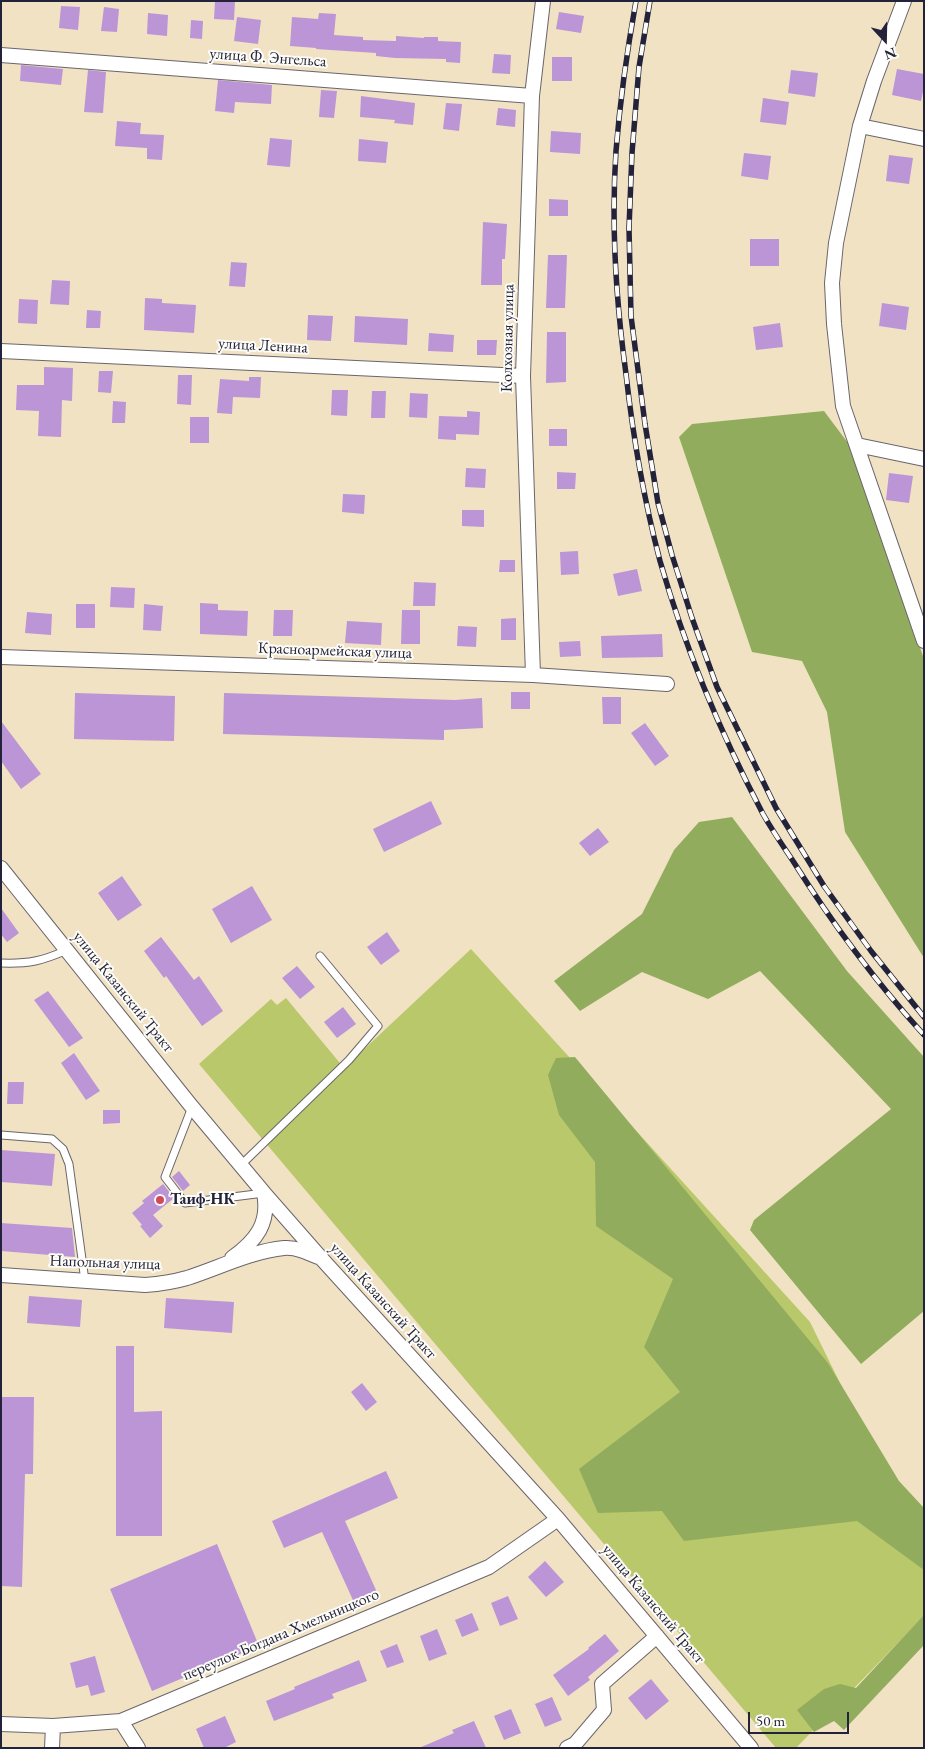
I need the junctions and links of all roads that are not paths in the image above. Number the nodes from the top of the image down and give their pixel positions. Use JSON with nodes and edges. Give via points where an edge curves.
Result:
{"nodes":[{"id":1,"x":543,"y":1,"type":"edge"},
{"id":2,"x":904,"y":1,"type":"edge"},
{"id":3,"x":1,"y":55,"type":"edge"},
{"id":4,"x":532,"y":96,"type":"junction"},
{"id":5,"x":860,"y":126,"type":"junction"},
{"id":6,"x":924,"y":139,"type":"edge"},
{"id":7,"x":1,"y":351,"type":"edge"},
{"id":8,"x":523,"y":376,"type":"junction"},
{"id":9,"x":857,"y":445,"type":"junction"},
{"id":10,"x":924,"y":459,"type":"edge"},
{"id":11,"x":924,"y":641,"type":"edge"},
{"id":12,"x":1,"y":657,"type":"edge"},
{"id":13,"x":533,"y":675,"type":"junction"},
{"id":14,"x":668,"y":684,"type":"dead end"},
{"id":15,"x":1,"y":868,"type":"edge"},
{"id":16,"x":66,"y":950,"type":"junction"},
{"id":17,"x":320,"y":956,"type":"dead end"},
{"id":18,"x":1,"y":963,"type":"edge"},
{"id":19,"x":192,"y":1107,"type":"junction"},
{"id":20,"x":1,"y":1134,"type":"edge"},
{"id":21,"x":241,"y":1166,"type":"junction"},
{"id":22,"x":264,"y":1193,"type":"junction"},
{"id":23,"x":320,"y":1258,"type":"junction"},
{"id":24,"x":222,"y":1265,"type":"junction"},
{"id":25,"x":1,"y":1275,"type":"edge"},
{"id":26,"x":85,"y":1281,"type":"junction"},
{"id":27,"x":558,"y":1519,"type":"junction"},
{"id":28,"x":657,"y":1636,"type":"junction"},
{"id":29,"x":121,"y":1722,"type":"junction"},
{"id":30,"x":1,"y":1724,"type":"edge"},
{"id":31,"x":53,"y":1726,"type":"junction"},
{"id":32,"x":52,"y":1748,"type":"edge"},
{"id":33,"x":138,"y":1748,"type":"edge"},
{"id":34,"x":567,"y":1748,"type":"edge"},
{"id":35,"x":751,"y":1748,"type":"edge"}],
"edges":[{"from":1,"to":4,"type":"street","name":"Колхозная улица"},
{"from":2,"to":5,"type":"street"},
{"from":3,"to":4,"type":"street","name":"улица Ф. Энгельса"},
{"from":4,"to":8,"type":"street","name":"Колхозная улица"},
{"from":5,"to":6,"type":"street"},
{"from":5,"to":9,"type":"street","via":[[836,243],[832,283],[843,406]]},
{"from":7,"to":8,"type":"street","name":"улица Ленина"},
{"from":8,"to":13,"type":"street","name":"Колхозная улица"},
{"from":9,"to":10,"type":"street"},
{"from":9,"to":11,"type":"street"},
{"from":12,"to":13,"type":"street","name":"Красноармейская улица"},
{"from":13,"to":14,"type":"street","name":"Красноармейская улица"},
{"from":15,"to":16,"type":"street","name":"улица Казанский Тракт"},
{"from":16,"to":18,"type":"lane","via":[[44,960]]},
{"from":16,"to":19,"type":"street","name":"улица Казанский Тракт"},
{"from":17,"to":21,"type":"lane","via":[[378,1026],[349,1060]]},
{"from":19,"to":21,"type":"street","name":"улица Казанский Тракт"},
{"from":19,"to":22,"type":"lane","via":[[165,1178],[185,1203]]},
{"from":20,"to":26,"type":"lane","via":[[52,1139],[63,1149],[69,1164]]},
{"from":21,"to":22,"type":"street","name":"улица Казанский Тракт"},
{"from":22,"to":23,"type":"street","name":"улица Казанский Тракт"},
{"from":22,"to":24,"type":"street","via":[[265,1216],[258,1233],[246,1248]]},
{"from":23,"to":24,"type":"street","name":"Напольная улица","via":[[302,1250],[286,1248]]},
{"from":23,"to":27,"type":"street","name":"улица Казанский Тракт"},
{"from":24,"to":26,"type":"street","name":"Напольная улица","via":[[167,1283],[145,1285]]},
{"from":25,"to":26,"type":"street","name":"Напольная улица"},
{"from":27,"to":28,"type":"street","name":"улица Казанский Тракт"},
{"from":27,"to":29,"type":"street","name":"переулок Богдана Хмельницкого","via":[[489,1567]]},
{"from":28,"to":34,"type":"street","via":[[602,1684],[604,1710],[575,1744]]},
{"from":28,"to":35,"type":"street","name":"улица Казанский Тракт"},
{"from":29,"to":31,"type":"street","name":"переулок Богдана Хмельницкого"},
{"from":29,"to":33,"type":"street"},
{"from":30,"to":31,"type":"street","name":"переулок Богдана Хмельницкого"},
{"from":31,"to":32,"type":"street"}]}
